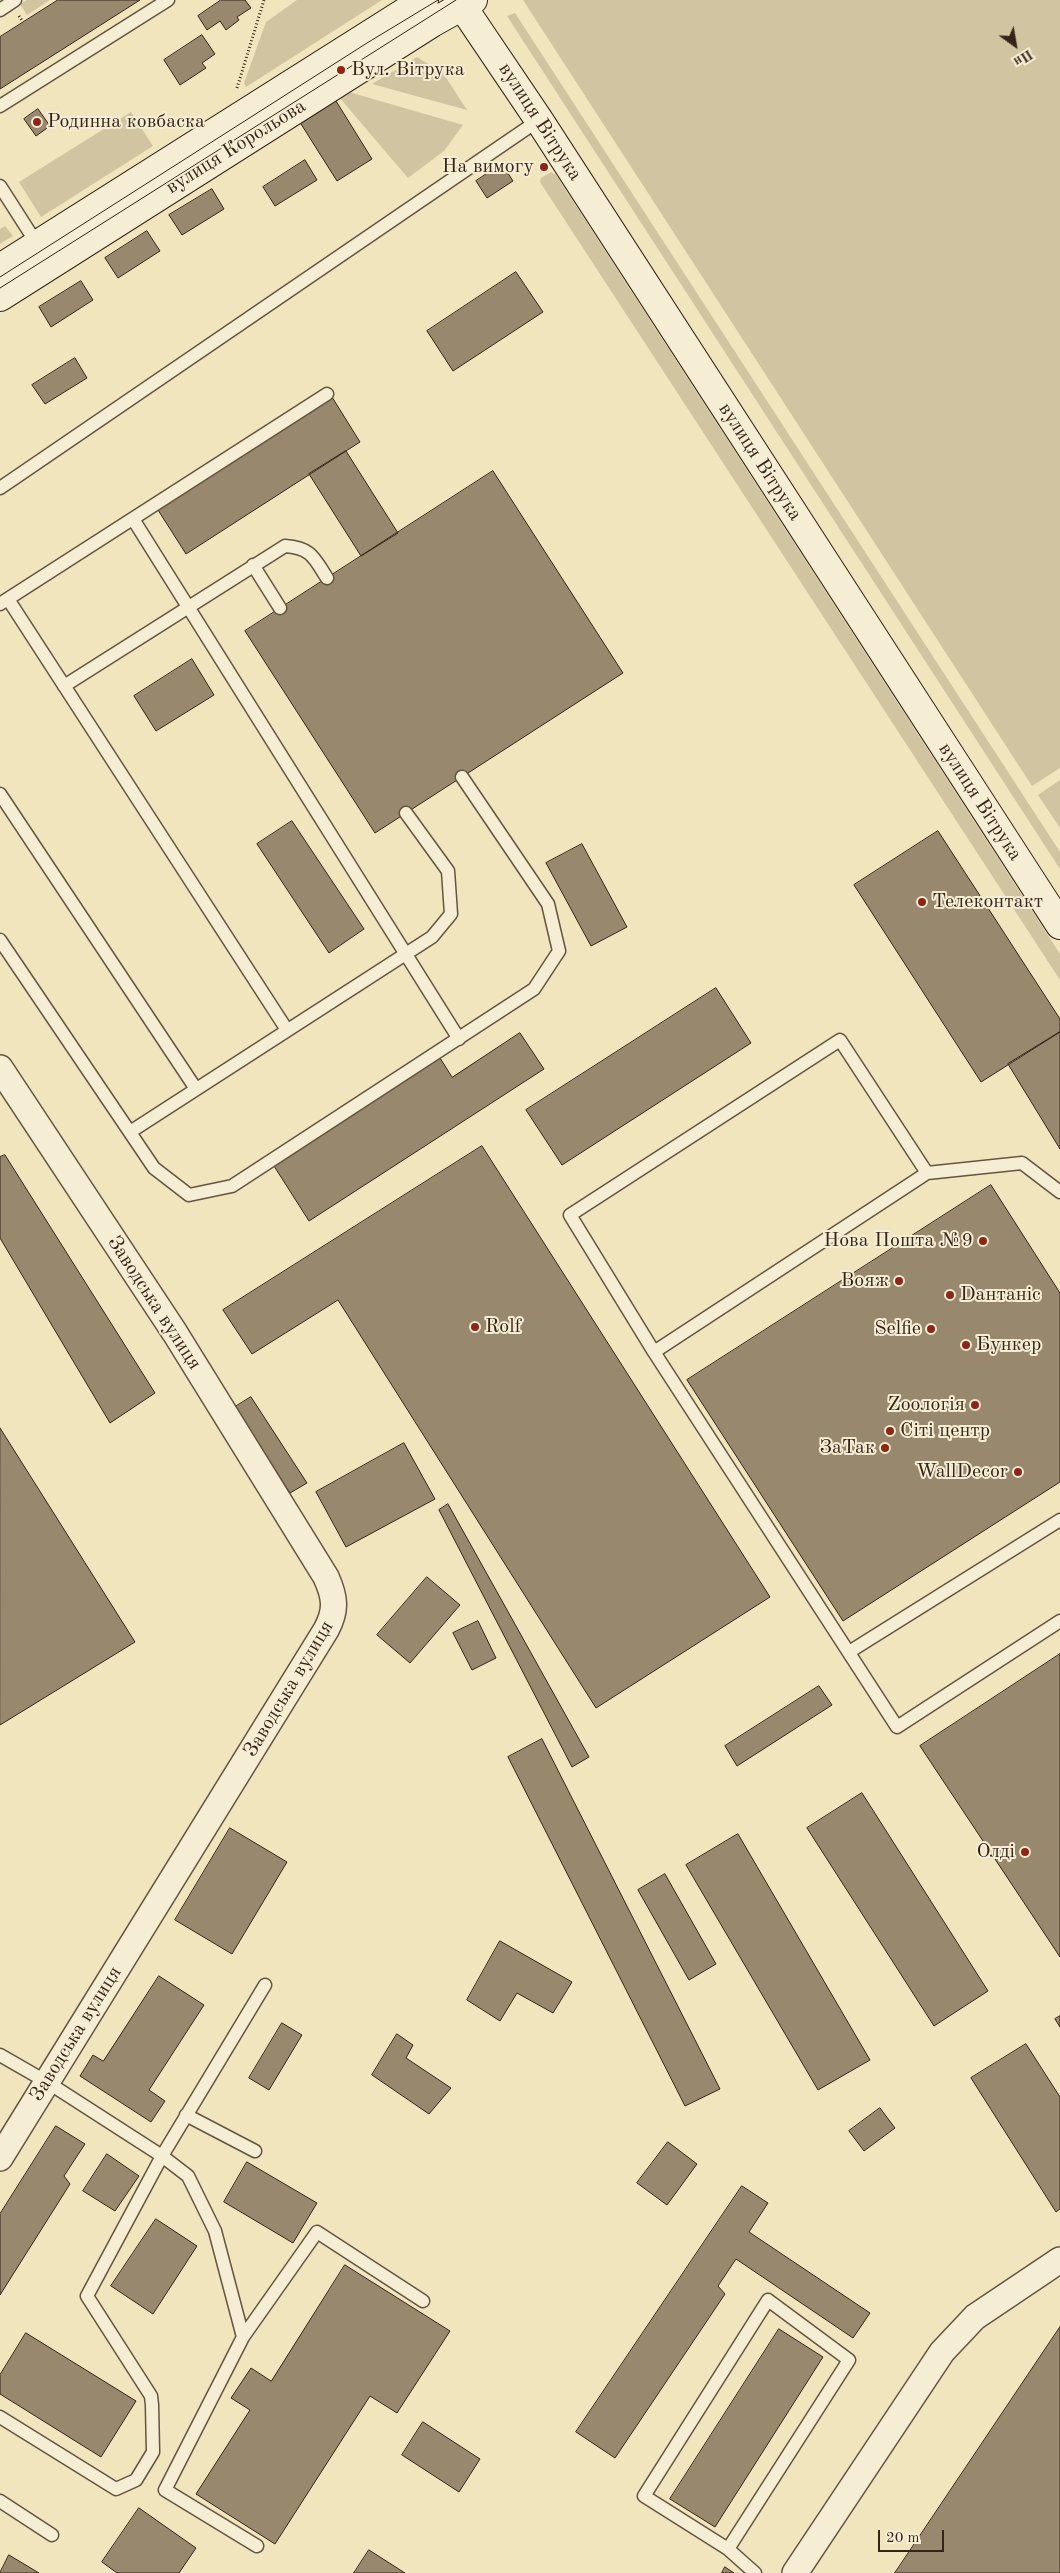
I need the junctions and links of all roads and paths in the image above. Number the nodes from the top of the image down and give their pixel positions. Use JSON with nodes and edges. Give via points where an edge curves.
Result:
{"nodes":[{"id":1,"x":15,"y":0,"type":"edge"},
{"id":2,"x":168,"y":0,"type":"edge"},
{"id":3,"x":264,"y":0,"type":"edge"},
{"id":4,"x":424,"y":0,"type":"edge"},
{"id":5,"x":468,"y":1,"type":"edge"},
{"id":6,"x":0,"y":10,"type":"edge"},
{"id":7,"x":236,"y":91,"type":"dead end"},
{"id":8,"x":0,"y":106,"type":"edge"},
{"id":9,"x":539,"y":120,"type":"junction"},
{"id":10,"x":0,"y":186,"type":"edge"},
{"id":11,"x":44,"y":255,"type":"junction"},
{"id":12,"x":0,"y":268,"type":"edge"},
{"id":13,"x":0,"y":297,"type":"edge"},
{"id":14,"x":327,"y":394,"type":"dead end"},
{"id":15,"x":0,"y":488,"type":"edge"},
{"id":16,"x":133,"y":519,"type":"junction"},
{"id":17,"x":253,"y":565,"type":"junction"},
{"id":18,"x":327,"y":578,"type":"dead end"},
{"id":19,"x":4,"y":602,"type":"edge"},
{"id":20,"x":188,"y":606,"type":"junction"},
{"id":21,"x":280,"y":608,"type":"dead end"},
{"id":22,"x":64,"y":686,"type":"junction"},
{"id":23,"x":462,"y":777,"type":"dead end"},
{"id":24,"x":0,"y":794,"type":"edge"},
{"id":25,"x":406,"y":813,"type":"dead end"},
{"id":26,"x":1060,"y":898,"type":"edge"},
{"id":27,"x":1060,"y":926,"type":"edge"},
{"id":28,"x":0,"y":940,"type":"edge"},
{"id":29,"x":406,"y":953,"type":"junction"},
{"id":30,"x":287,"y":1030,"type":"junction"},
{"id":31,"x":459,"y":1039,"type":"junction"},
{"id":32,"x":0,"y":1068,"type":"edge"},
{"id":33,"x":196,"y":1089,"type":"junction"},
{"id":34,"x":130,"y":1132,"type":"junction"},
{"id":35,"x":927,"y":1173,"type":"junction"},
{"id":36,"x":1060,"y":1192,"type":"edge"},
{"id":37,"x":654,"y":1352,"type":"junction"},
{"id":38,"x":1060,"y":1520,"type":"edge"},
{"id":39,"x":1060,"y":1621,"type":"edge"},
{"id":40,"x":848,"y":1652,"type":"junction"},
{"id":41,"x":265,"y":1985,"type":"dead end"},
{"id":42,"x":0,"y":2054,"type":"edge"},
{"id":43,"x":47,"y":2082,"type":"junction"},
{"id":44,"x":186,"y":2114,"type":"junction"},
{"id":45,"x":254,"y":2151,"type":"dead end"},
{"id":46,"x":162,"y":2156,"type":"junction"},
{"id":47,"x":0,"y":2158,"type":"edge"},
{"id":48,"x":1060,"y":2260,"type":"edge"},
{"id":49,"x":423,"y":2301,"type":"dead end"},
{"id":50,"x":243,"y":2337,"type":"junction"},
{"id":51,"x":0,"y":2417,"type":"edge"},
{"id":52,"x":0,"y":2501,"type":"edge"},
{"id":53,"x":52,"y":2535,"type":"dead end"},
{"id":54,"x":256,"y":2546,"type":"dead end"},
{"id":55,"x":728,"y":2549,"type":"junction"},
{"id":56,"x":755,"y":2573,"type":"edge"},
{"id":57,"x":795,"y":2573,"type":"edge"}],
"edges":[{"from":1,"to":6,"type":"lane"},
{"from":2,"to":8,"type":"lane"},
{"from":3,"to":7,"type":"path"},
{"from":4,"to":11,"type":"main road","name":"вулиця Корольова"},
{"from":5,"to":9,"type":"main road","name":"вулиця Вітрука"},
{"from":5,"to":11,"type":"main road","name":"вулиця Корольова"},
{"from":5,"to":26,"type":"main road","name":"вулиця Вітрука"},
{"from":9,"to":15,"type":"lane"},
{"from":9,"to":27,"type":"main road","name":"вулиця Вітрука"},
{"from":10,"to":11,"type":"lane"},
{"from":11,"to":12,"type":"main road","name":"вулиця Корольова"},
{"from":11,"to":13,"type":"main road","name":"вулиця Корольова"},
{"from":14,"to":16,"type":"lane"},
{"from":16,"to":19,"type":"lane"},
{"from":16,"to":20,"type":"lane"},
{"from":17,"to":18,"type":"lane","via":[[285,546],[301,547],[313,556]]},
{"from":17,"to":20,"type":"lane"},
{"from":17,"to":21,"type":"lane"},
{"from":19,"to":22,"type":"lane"},
{"from":20,"to":22,"type":"lane"},
{"from":20,"to":29,"type":"lane"},
{"from":22,"to":30,"type":"lane"},
{"from":23,"to":31,"type":"lane","via":[[548,904],[559,950],[534,989]]},
{"from":24,"to":33,"type":"lane"},
{"from":25,"to":29,"type":"lane","via":[[448,872],[451,914],[432,937]]},
{"from":28,"to":34,"type":"lane"},
{"from":29,"to":30,"type":"lane"},
{"from":29,"to":31,"type":"lane"},
{"from":30,"to":33,"type":"lane"},
{"from":31,"to":34,"type":"lane","via":[[232,1186],[188,1195],[154,1168]]},
{"from":32,"to":43,"type":"street","name":"Заводська вулиця","via":[[175,1333],[326,1577],[335,1600],[326,1630]]},
{"from":33,"to":34,"type":"lane"},
{"from":35,"to":36,"type":"lane","via":[[1022,1163]]},
{"from":35,"to":37,"type":"lane"},
{"from":35,"to":37,"type":"lane","via":[[840,1040],[570,1214]]},
{"from":37,"to":40,"type":"lane"},
{"from":38,"to":40,"type":"lane"},
{"from":39,"to":40,"type":"lane","via":[[897,1727]]},
{"from":41,"to":44,"type":"lane"},
{"from":42,"to":43,"type":"lane"},
{"from":43,"to":46,"type":"lane"},
{"from":43,"to":47,"type":"street","name":"Заводська вулиця"},
{"from":44,"to":45,"type":"lane"},
{"from":44,"to":46,"type":"lane"},
{"from":46,"to":50,"type":"lane","via":[[188,2176],[214,2231]]},
{"from":46,"to":51,"type":"lane","via":[[87,2296],[151,2396],[154,2452],[136,2480],[116,2489]]},
{"from":48,"to":57,"type":"street","via":[[975,2317],[942,2352]]},
{"from":49,"to":50,"type":"lane","via":[[317,2232]]},
{"from":50,"to":54,"type":"lane","via":[[165,2490]]},
{"from":52,"to":53,"type":"lane"},
{"from":55,"to":55,"type":"lane","via":[[644,2496],[768,2300],[849,2360]]},
{"from":55,"to":56,"type":"lane"}]}
